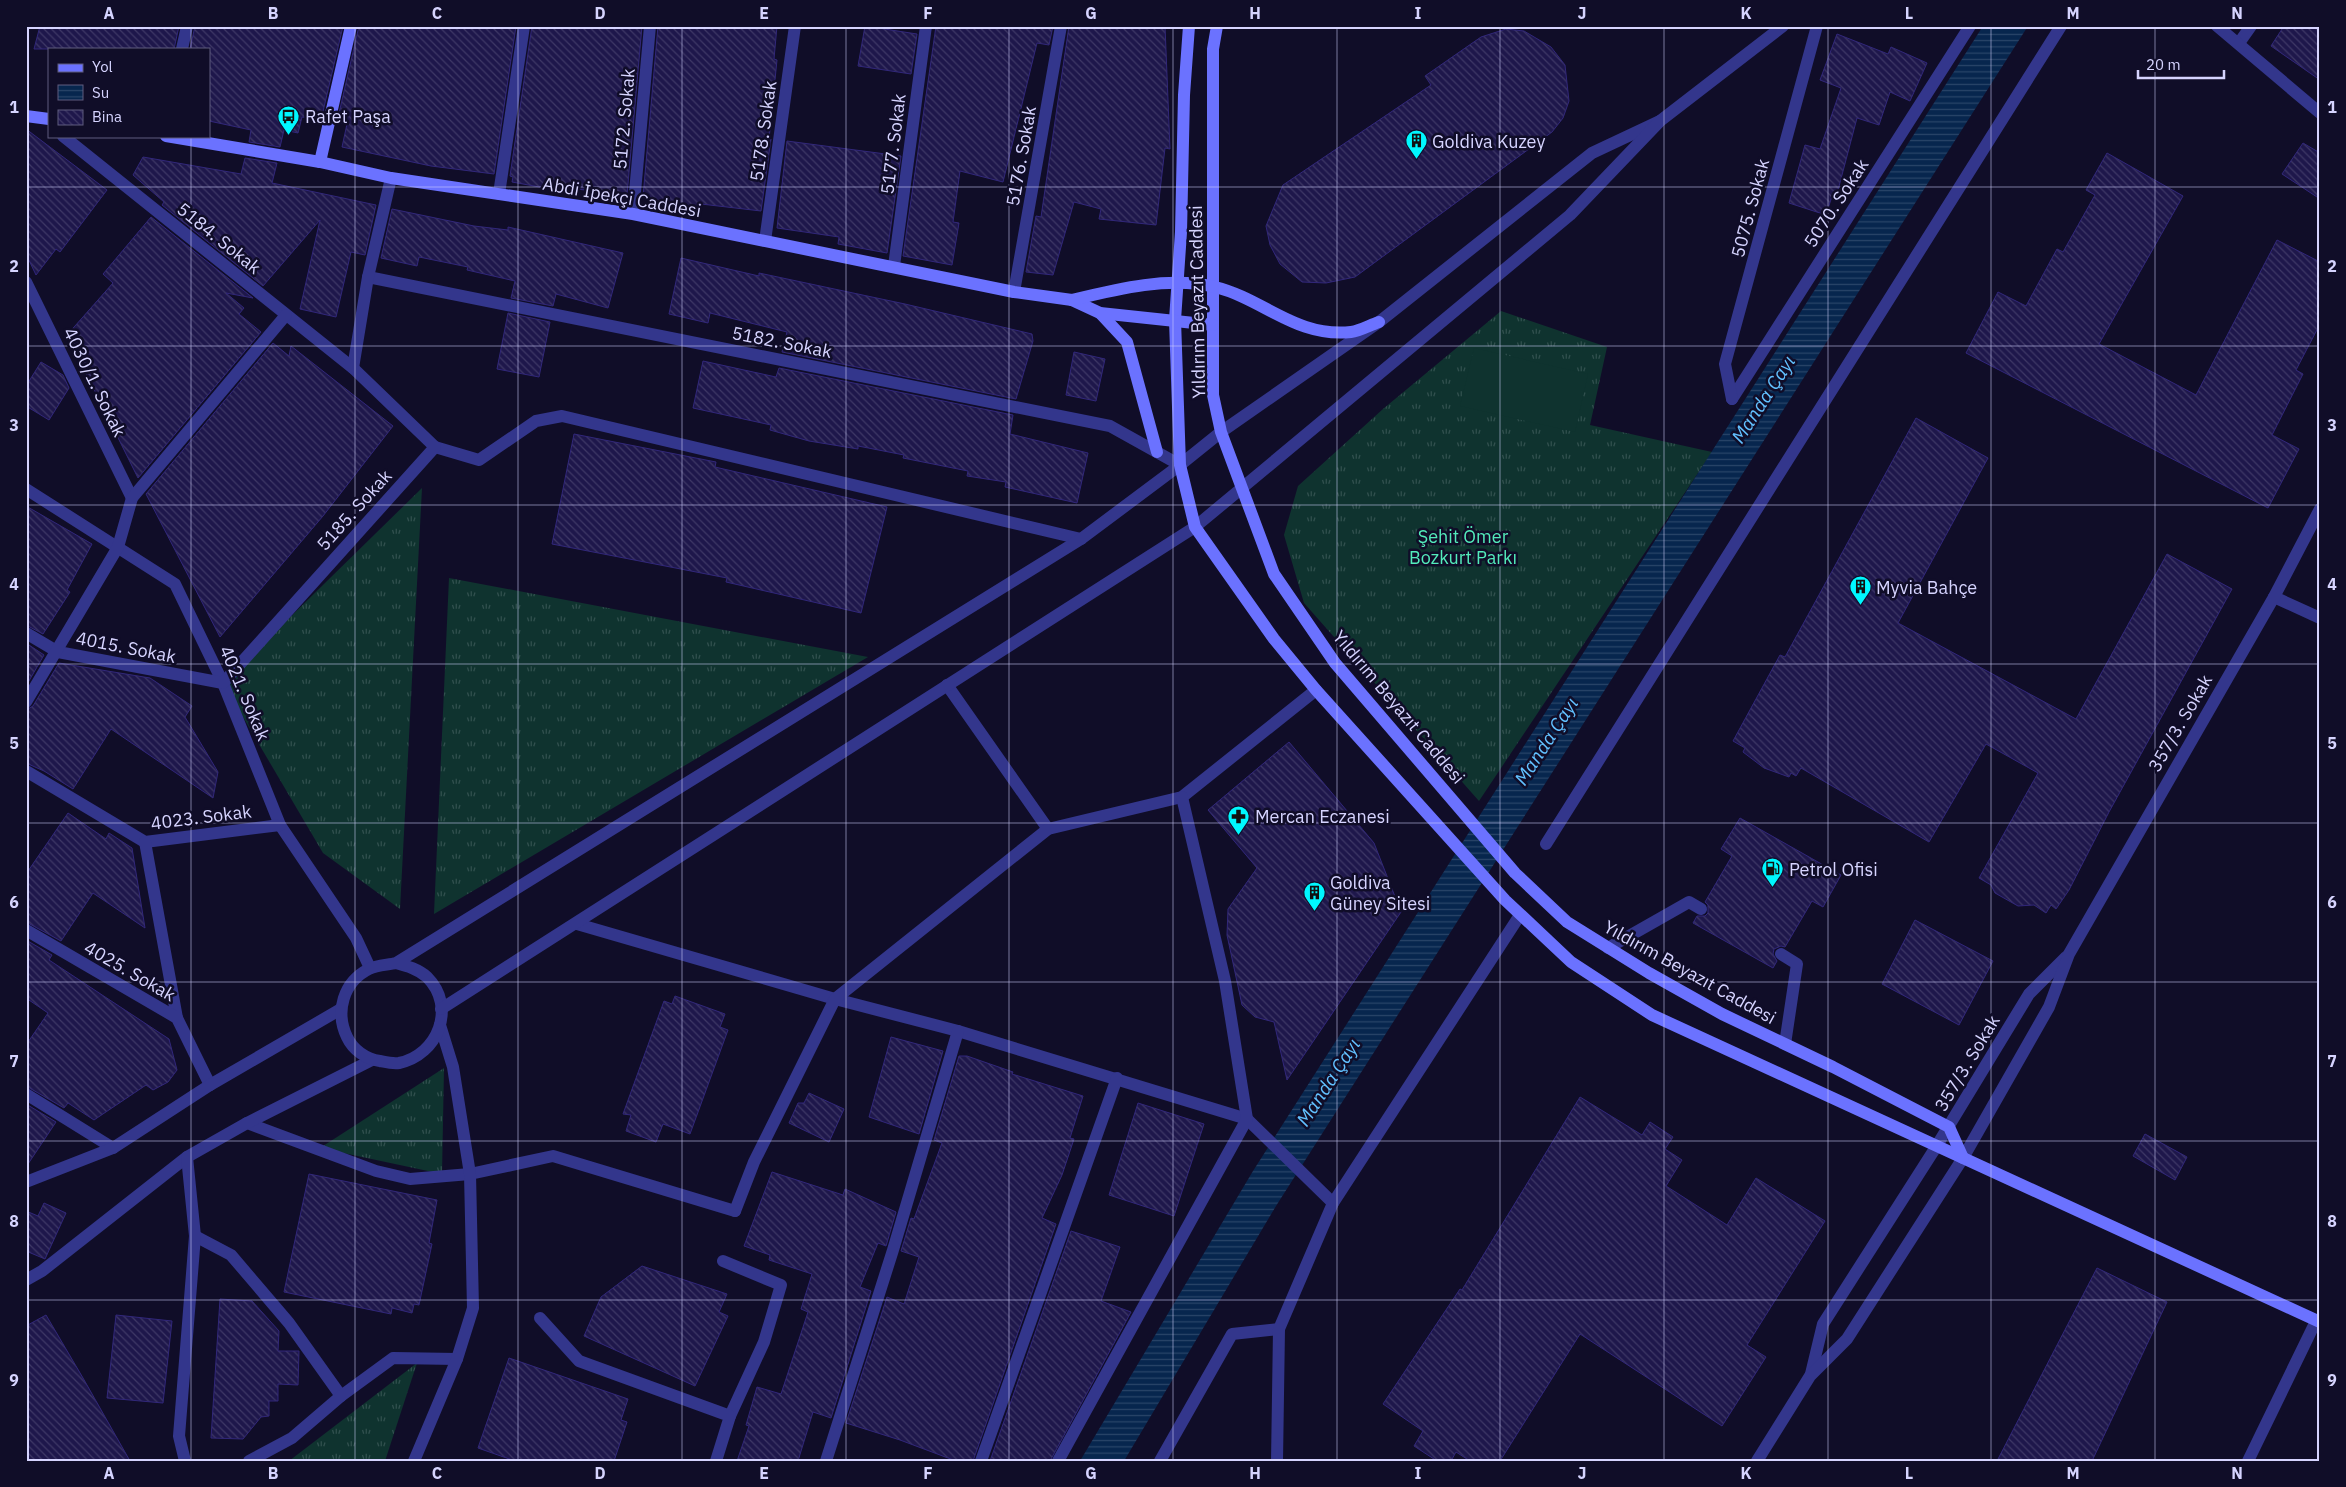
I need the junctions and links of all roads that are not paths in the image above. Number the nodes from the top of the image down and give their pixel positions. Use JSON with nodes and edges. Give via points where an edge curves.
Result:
{"nodes":[{"id":1,"x":188,"y":26,"type":"edge"},
{"id":2,"x":351,"y":26,"type":"edge"},
{"id":3,"x":524,"y":26,"type":"edge"},
{"id":4,"x":650,"y":26,"type":"edge"},
{"id":5,"x":795,"y":26,"type":"edge"},
{"id":6,"x":926,"y":26,"type":"edge"},
{"id":7,"x":1061,"y":26,"type":"edge"},
{"id":8,"x":1190,"y":26,"type":"edge"},
{"id":9,"x":1217,"y":26,"type":"edge"},
{"id":10,"x":1783,"y":26,"type":"edge"},
{"id":11,"x":1818,"y":26,"type":"edge"},
{"id":12,"x":1970,"y":26,"type":"edge"},
{"id":13,"x":2061,"y":26,"type":"edge"},
{"id":14,"x":2216,"y":26,"type":"edge"},
{"id":15,"x":2251,"y":26,"type":"edge"},
{"id":16,"x":2239,"y":44,"type":"junction"},
{"id":17,"x":182,"y":48,"type":"edge"},
{"id":18,"x":2320,"y":113,"type":"edge"},
{"id":19,"x":26,"y":116,"type":"edge"},
{"id":20,"x":46,"y":121,"type":"edge"},
{"id":21,"x":1660,"y":121,"type":"junction"},
{"id":22,"x":65,"y":138,"type":"edge"},
{"id":23,"x":178,"y":138,"type":"edge"},
{"id":24,"x":320,"y":162,"type":"junction"},
{"id":25,"x":391,"y":178,"type":"junction"},
{"id":26,"x":500,"y":194,"type":"junction"},
{"id":27,"x":633,"y":214,"type":"junction"},
{"id":28,"x":765,"y":241,"type":"junction"},
{"id":29,"x":894,"y":266,"type":"junction"},
{"id":30,"x":368,"y":277,"type":"junction"},
{"id":31,"x":26,"y":282,"type":"edge"},
{"id":32,"x":1177,"y":283,"type":"junction"},
{"id":33,"x":1213,"y":286,"type":"junction"},
{"id":34,"x":1014,"y":292,"type":"junction"},
{"id":35,"x":1072,"y":300,"type":"junction"},
{"id":36,"x":1100,"y":312,"type":"junction"},
{"id":37,"x":286,"y":315,"type":"junction"},
{"id":38,"x":1175,"y":320,"type":"junction"},
{"id":39,"x":1379,"y":322,"type":"junction"},
{"id":40,"x":1213,"y":325,"type":"junction"},
{"id":41,"x":353,"y":368,"type":"junction"},
{"id":42,"x":1732,"y":399,"type":"joint"},
{"id":43,"x":1221,"y":432,"type":"junction"},
{"id":44,"x":435,"y":447,"type":"junction"},
{"id":45,"x":1157,"y":452,"type":"junction"},
{"id":46,"x":1180,"y":465,"type":"junction"},
{"id":47,"x":1243,"y":488,"type":"junction"},
{"id":48,"x":26,"y":489,"type":"edge"},
{"id":49,"x":132,"y":498,"type":"junction"},
{"id":50,"x":2320,"y":509,"type":"edge"},
{"id":51,"x":1195,"y":528,"type":"junction"},
{"id":52,"x":1081,"y":539,"type":"junction"},
{"id":53,"x":118,"y":547,"type":"junction"},
{"id":54,"x":2274,"y":597,"type":"junction"},
{"id":55,"x":2320,"y":618,"type":"edge"},
{"id":56,"x":26,"y":633,"type":"edge"},
{"id":57,"x":58,"y":652,"type":"junction"},
{"id":58,"x":223,"y":683,"type":"junction"},
{"id":59,"x":947,"y":685,"type":"junction"},
{"id":60,"x":1316,"y":690,"type":"junction"},
{"id":61,"x":26,"y":702,"type":"edge"},
{"id":62,"x":26,"y":771,"type":"edge"},
{"id":63,"x":1182,"y":797,"type":"junction"},
{"id":64,"x":280,"y":825,"type":"junction"},
{"id":65,"x":1048,"y":829,"type":"junction"},
{"id":66,"x":145,"y":842,"type":"junction"},
{"id":67,"x":1546,"y":844,"type":"dead end"},
{"id":68,"x":1701,"y":909,"type":"dead end"},
{"id":69,"x":1520,"y":914,"type":"junction"},
{"id":70,"x":577,"y":924,"type":"junction"},
{"id":71,"x":26,"y":930,"type":"edge"},
{"id":72,"x":1608,"y":948,"type":"junction"},
{"id":73,"x":1781,"y":954,"type":"dead end"},
{"id":74,"x":2069,"y":954,"type":"junction"},
{"id":75,"x":396,"y":963,"type":"junction"},
{"id":76,"x":370,"y":968,"type":"junction"},
{"id":77,"x":835,"y":999,"type":"junction"},
{"id":78,"x":341,"y":1009,"type":"junction"},
{"id":79,"x":441,"y":1010,"type":"junction"},
{"id":80,"x":176,"y":1018,"type":"junction"},
{"id":81,"x":440,"y":1025,"type":"junction"},
{"id":82,"x":958,"y":1031,"type":"junction"},
{"id":83,"x":1785,"y":1044,"type":"junction"},
{"id":84,"x":372,"y":1060,"type":"junction"},
{"id":85,"x":1117,"y":1078,"type":"junction"},
{"id":86,"x":210,"y":1085,"type":"junction"},
{"id":87,"x":26,"y":1094,"type":"edge"},
{"id":88,"x":1247,"y":1119,"type":"junction"},
{"id":89,"x":247,"y":1123,"type":"junction"},
{"id":90,"x":1949,"y":1127,"type":"junction"},
{"id":91,"x":1936,"y":1147,"type":"junction"},
{"id":92,"x":113,"y":1148,"type":"junction"},
{"id":93,"x":187,"y":1157,"type":"junction"},
{"id":94,"x":1963,"y":1158,"type":"junction"},
{"id":95,"x":470,"y":1174,"type":"junction"},
{"id":96,"x":26,"y":1182,"type":"edge"},
{"id":97,"x":1333,"y":1203,"type":"junction"},
{"id":98,"x":195,"y":1236,"type":"junction"},
{"id":99,"x":724,"y":1261,"type":"dead end"},
{"id":100,"x":26,"y":1280,"type":"edge"},
{"id":101,"x":540,"y":1318,"type":"dead end"},
{"id":102,"x":2318,"y":1321,"type":"edge"},
{"id":103,"x":1279,"y":1329,"type":"junction"},
{"id":104,"x":457,"y":1359,"type":"junction"},
{"id":105,"x":1810,"y":1376,"type":"junction"},
{"id":106,"x":341,"y":1396,"type":"junction"},
{"id":107,"x":730,"y":1416,"type":"junction"},
{"id":108,"x":185,"y":1461,"type":"edge"},
{"id":109,"x":249,"y":1461,"type":"edge"},
{"id":110,"x":414,"y":1461,"type":"edge"},
{"id":111,"x":716,"y":1461,"type":"edge"},
{"id":112,"x":826,"y":1461,"type":"edge"},
{"id":113,"x":981,"y":1461,"type":"edge"},
{"id":114,"x":1058,"y":1461,"type":"edge"},
{"id":115,"x":1160,"y":1461,"type":"edge"},
{"id":116,"x":1277,"y":1461,"type":"edge"},
{"id":117,"x":1757,"y":1461,"type":"edge"},
{"id":118,"x":2248,"y":1461,"type":"edge"}],
"edges":[{"from":1,"to":17,"type":"street"},
{"from":2,"to":24,"type":"main road"},
{"from":3,"to":26,"type":"street"},
{"from":4,"to":27,"type":"street","name":"5172. Sokak"},
{"from":5,"to":28,"type":"street","name":"5178. Sokak"},
{"from":6,"to":29,"type":"street","name":"5177. Sokak"},
{"from":7,"to":34,"type":"street","name":"5176. Sokak"},
{"from":8,"to":32,"type":"main road","name":"Yıldırım Beyazıt Caddesi","via":[[1184,95]]},
{"from":9,"to":33,"type":"main road","name":"Yıldırım Beyazıt Caddesi","via":[[1213,49]]},
{"from":10,"to":21,"type":"street"},
{"from":11,"to":42,"type":"street","name":"5075. Sokak","via":[[1725,364]]},
{"from":12,"to":42,"type":"street","name":"5070. Sokak"},
{"from":13,"to":67,"type":"street"},
{"from":14,"to":16,"type":"street"},
{"from":15,"to":16,"type":"street"},
{"from":16,"to":18,"type":"street"},
{"from":19,"to":20,"type":"main road"},
{"from":21,"to":39,"type":"street","via":[[1592,154]]},
{"from":21,"to":47,"type":"street","via":[[1570,216]]},
{"from":22,"to":37,"type":"street","name":"5184. Sokak"},
{"from":23,"to":24,"type":"main road","name":"Abdi İpekçi Caddesi"},
{"from":24,"to":25,"type":"main road","name":"Abdi İpekçi Caddesi"},
{"from":25,"to":26,"type":"main road","name":"Abdi İpekçi Caddesi"},
{"from":25,"to":30,"type":"street"},
{"from":26,"to":27,"type":"main road","name":"Abdi İpekçi Caddesi"},
{"from":27,"to":28,"type":"main road","name":"Abdi İpekçi Caddesi"},
{"from":28,"to":29,"type":"main road","name":"Abdi İpekçi Caddesi"},
{"from":29,"to":34,"type":"main road","name":"Abdi İpekçi Caddesi"},
{"from":30,"to":41,"type":"street"},
{"from":30,"to":45,"type":"street","name":"5182. Sokak","via":[[1110,426]]},
{"from":31,"to":49,"type":"street","name":"4030/1. Sokak"},
{"from":32,"to":33,"type":"main road","name":"Abdi İpekçi Caddesi"},
{"from":32,"to":35,"type":"main road","name":"Abdi İpekçi Caddesi","via":[[1123,288]]},
{"from":32,"to":38,"type":"main road","name":"Yıldırım Beyazıt Caddesi"},
{"from":33,"to":39,"type":"main road","name":"Abdi İpekçi Caddesi","via":[[1234,292],[1288,321],[1322,333],[1353,332]]},
{"from":33,"to":40,"type":"main road","name":"Yıldırım Beyazıt Caddesi"},
{"from":34,"to":35,"type":"main road","name":"Abdi İpekçi Caddesi"},
{"from":35,"to":36,"type":"main road","name":"Abdi İpekçi Caddesi"},
{"from":36,"to":38,"type":"main road","name":"Abdi İpekçi Caddesi"},
{"from":36,"to":45,"type":"main road","via":[[1126,342]]},
{"from":37,"to":41,"type":"street","name":"5184. Sokak"},
{"from":37,"to":49,"type":"street"},
{"from":38,"to":40,"type":"main road","name":"Abdi İpekçi Caddesi"},
{"from":38,"to":46,"type":"main road","name":"Yıldırım Beyazıt Caddesi"},
{"from":39,"to":43,"type":"street"},
{"from":40,"to":43,"type":"main road","name":"Yıldırım Beyazıt Caddesi","via":[[1213,395]]},
{"from":41,"to":44,"type":"street"},
{"from":43,"to":46,"type":"street"},
{"from":43,"to":47,"type":"main road","name":"Yıldırım Beyazıt Caddesi"},
{"from":44,"to":52,"type":"street","via":[[478,460],[536,421],[562,416]]},
{"from":44,"to":58,"type":"street","name":"5185. Sokak"},
{"from":45,"to":46,"type":"street","name":"5182. Sokak"},
{"from":46,"to":51,"type":"main road","name":"Yıldırım Beyazıt Caddesi"},
{"from":46,"to":52,"type":"street"},
{"from":47,"to":51,"type":"street"},
{"from":47,"to":72,"type":"main road","name":"Yıldırım Beyazıt Caddesi","via":[[1274,574],[1335,663],[1515,873],[1567,922]]},
{"from":48,"to":53,"type":"street","name":"4021. Sokak"},
{"from":49,"to":53,"type":"street"},
{"from":50,"to":54,"type":"street","name":"357/3. Sokak"},
{"from":51,"to":59,"type":"street"},
{"from":51,"to":60,"type":"main road","via":[[1274,639]]},
{"from":52,"to":75,"type":"street"},
{"from":53,"to":57,"type":"street"},
{"from":53,"to":58,"type":"street","name":"4021. Sokak","via":[[175,584]]},
{"from":54,"to":55,"type":"street"},
{"from":54,"to":74,"type":"street","name":"357/3. Sokak"},
{"from":56,"to":57,"type":"street","name":"4015. Sokak"},
{"from":57,"to":58,"type":"street","name":"4015. Sokak"},
{"from":57,"to":61,"type":"street"},
{"from":58,"to":64,"type":"street","name":"4021. Sokak"},
{"from":59,"to":65,"type":"street"},
{"from":59,"to":70,"type":"street"},
{"from":60,"to":63,"type":"street"},
{"from":60,"to":69,"type":"main road"},
{"from":62,"to":66,"type":"street","name":"4023. Sokak"},
{"from":63,"to":65,"type":"street"},
{"from":63,"to":88,"type":"street","via":[[1225,981]]},
{"from":64,"to":66,"type":"street","name":"4023. Sokak"},
{"from":64,"to":76,"type":"street","name":"4021. Sokak","via":[[356,938]]},
{"from":65,"to":77,"type":"street"},
{"from":66,"to":80,"type":"street"},
{"from":68,"to":72,"type":"street","via":[[1689,902]]},
{"from":69,"to":91,"type":"main road","via":[[1571,962],[1652,1015]]},
{"from":69,"to":97,"type":"street"},
{"from":70,"to":77,"type":"street"},
{"from":70,"to":79,"type":"street"},
{"from":71,"to":80,"type":"street","name":"4025. Sokak"},
{"from":72,"to":83,"type":"main road","name":"Yıldırım Beyazıt Caddesi","via":[[1722,1014]]},
{"from":73,"to":83,"type":"street","via":[[1797,964]]},
{"from":74,"to":90,"type":"street","name":"357/3. Sokak","via":[[2028,994]]},
{"from":74,"to":94,"type":"street","name":"357/3. Sokak","via":[[2049,1007]]},
{"from":75,"to":76,"type":"street"},
{"from":75,"to":79,"type":"street","via":[[427,978],[437,992]]},
{"from":76,"to":78,"type":"street","via":[[348,989]]},
{"from":77,"to":82,"type":"street"},
{"from":77,"to":95,"type":"street","via":[[754,1162],[735,1211],[552,1156]]},
{"from":78,"to":84,"type":"street","via":[[342,1025],[348,1040],[358,1052]]},
{"from":78,"to":86,"type":"street"},
{"from":79,"to":81,"type":"street"},
{"from":80,"to":86,"type":"street","name":"4025. Sokak"},
{"from":81,"to":84,"type":"street","via":[[434,1041],[422,1054],[397,1064]]},
{"from":81,"to":95,"type":"street","via":[[453,1067]]},
{"from":82,"to":85,"type":"street"},
{"from":82,"to":112,"type":"street"},
{"from":83,"to":90,"type":"main road","name":"Yıldırım Beyazıt Caddesi"},
{"from":84,"to":89,"type":"street"},
{"from":85,"to":88,"type":"street"},
{"from":85,"to":113,"type":"street"},
{"from":86,"to":92,"type":"street"},
{"from":87,"to":92,"type":"street"},
{"from":88,"to":97,"type":"street"},
{"from":88,"to":114,"type":"street"},
{"from":89,"to":93,"type":"street"},
{"from":89,"to":95,"type":"street","via":[[376,1171],[410,1180]]},
{"from":90,"to":91,"type":"street","name":"357/3. Sokak"},
{"from":90,"to":94,"type":"main road"},
{"from":91,"to":94,"type":"main road"},
{"from":91,"to":105,"type":"street","name":"357/3. Sokak","via":[[1824,1324]]},
{"from":92,"to":96,"type":"street"},
{"from":93,"to":98,"type":"street"},
{"from":93,"to":100,"type":"street","via":[[42,1272]]},
{"from":94,"to":102,"type":"main road"},
{"from":94,"to":105,"type":"street","name":"357/3. Sokak","via":[[1846,1339]]},
{"from":95,"to":104,"type":"street","via":[[473,1308]]},
{"from":97,"to":103,"type":"street"},
{"from":98,"to":106,"type":"street","via":[[231,1255],[289,1323]]},
{"from":98,"to":108,"type":"street","via":[[179,1436]]},
{"from":99,"to":107,"type":"street","via":[[781,1285],[764,1342]]},
{"from":101,"to":107,"type":"street","via":[[579,1361]]},
{"from":102,"to":118,"type":"street"},
{"from":103,"to":115,"type":"street","via":[[1232,1334]]},
{"from":103,"to":116,"type":"street"},
{"from":104,"to":106,"type":"street","via":[[393,1358]]},
{"from":104,"to":110,"type":"street"},
{"from":105,"to":117,"type":"street"},
{"from":106,"to":109,"type":"street","via":[[292,1438]]},
{"from":107,"to":111,"type":"street"}]}
